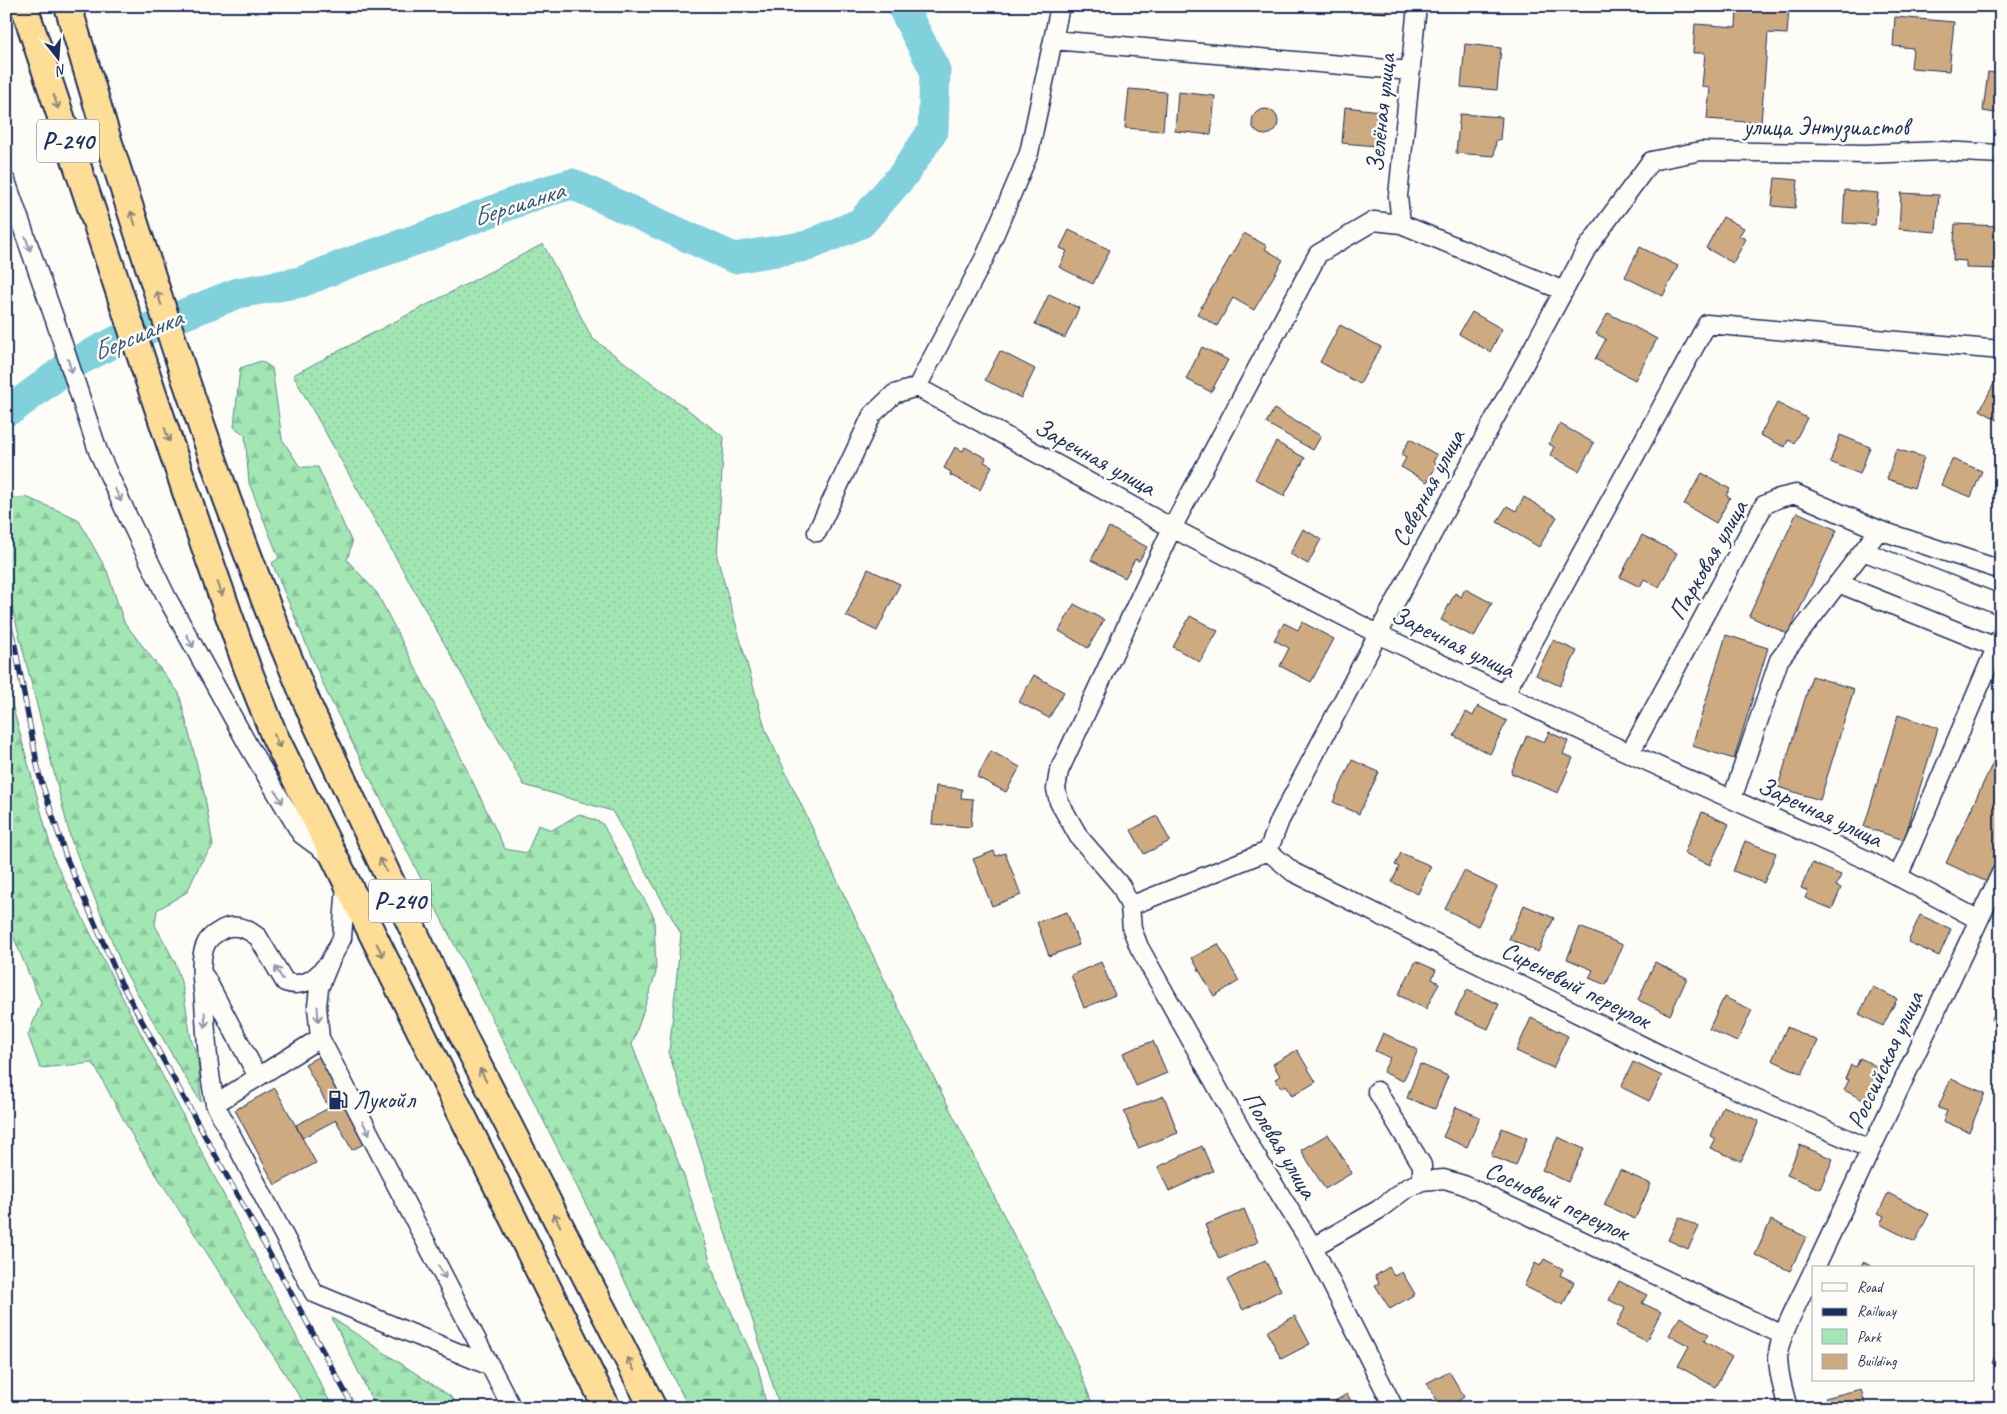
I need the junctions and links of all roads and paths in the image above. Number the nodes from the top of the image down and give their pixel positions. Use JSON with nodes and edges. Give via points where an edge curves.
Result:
{"nodes":[{"id":1,"x":24,"y":6,"type":"edge"},
{"id":2,"x":68,"y":6,"type":"edge"},
{"id":3,"x":1060,"y":6,"type":"edge"},
{"id":4,"x":1417,"y":6,"type":"edge"},
{"id":5,"x":1053,"y":40,"type":"junction"},
{"id":6,"x":1411,"y":71,"type":"junction"},
{"id":7,"x":2001,"y":154,"type":"edge"},
{"id":8,"x":1651,"y":161,"type":"joint"},
{"id":9,"x":6,"y":182,"type":"edge"},
{"id":10,"x":1401,"y":224,"type":"junction"},
{"id":11,"x":1564,"y":291,"type":"junction"},
{"id":12,"x":2001,"y":350,"type":"edge"},
{"id":13,"x":917,"y":387,"type":"junction"},
{"id":14,"x":1172,"y":528,"type":"junction"},
{"id":15,"x":1879,"y":530,"type":"junction"},
{"id":16,"x":817,"y":532,"type":"dead end"},
{"id":17,"x":1863,"y":551,"type":"junction"},
{"id":18,"x":2001,"y":570,"type":"edge"},
{"id":19,"x":1838,"y":583,"type":"junction"},
{"id":20,"x":2001,"y":605,"type":"edge"},
{"id":21,"x":1378,"y":634,"type":"junction"},
{"id":22,"x":1998,"y":641,"type":"edge"},
{"id":23,"x":1504,"y":695,"type":"junction"},
{"id":24,"x":1630,"y":753,"type":"junction"},
{"id":25,"x":1732,"y":799,"type":"junction"},
{"id":26,"x":1268,"y":851,"type":"junction"},
{"id":27,"x":333,"y":858,"type":"junction"},
{"id":28,"x":2001,"y":873,"type":"edge"},
{"id":29,"x":1898,"y":877,"type":"junction"},
{"id":30,"x":346,"y":883,"type":"junction"},
{"id":31,"x":1130,"y":906,"type":"junction"},
{"id":32,"x":1979,"y":920,"type":"junction"},
{"id":33,"x":330,"y":961,"type":"junction"},
{"id":34,"x":202,"y":972,"type":"junction"},
{"id":35,"x":320,"y":1038,"type":"junction"},
{"id":36,"x":258,"y":1077,"type":"junction"},
{"id":37,"x":1377,"y":1091,"type":"dead end"},
{"id":38,"x":215,"y":1104,"type":"junction"},
{"id":39,"x":1870,"y":1149,"type":"junction"},
{"id":40,"x":1422,"y":1181,"type":"junction"},
{"id":41,"x":1312,"y":1247,"type":"junction"},
{"id":42,"x":1815,"y":1266,"type":"edge"},
{"id":43,"x":1812,"y":1273,"type":"edge"},
{"id":44,"x":1783,"y":1335,"type":"junction"},
{"id":45,"x":490,"y":1366,"type":"junction"},
{"id":46,"x":512,"y":1408,"type":"edge"},
{"id":47,"x":607,"y":1408,"type":"edge"},
{"id":48,"x":653,"y":1408,"type":"edge"},
{"id":49,"x":1394,"y":1408,"type":"edge"},
{"id":50,"x":1788,"y":1408,"type":"edge"}],
"edges":[{"from":1,"to":27,"type":"highway","number":"Р-240","one_way":true,"via":[[247,667],[277,743]]},
{"from":48,"to":2,"type":"highway","number":"Р-240","one_way":true,"via":[[466,1040],[310,710],[269,611],[185,378]]},
{"from":3,"to":5,"type":"street"},
{"from":4,"to":6,"type":"street","name":"Зелёная улица"},
{"from":5,"to":6,"type":"street"},
{"from":5,"to":13,"type":"street","via":[[1029,153],[985,257]]},
{"from":6,"to":10,"type":"street","name":"Зелёная улица","via":[[1398,196]]},
{"from":7,"to":8,"type":"street","name":"улица Энтузиастов","via":[[1942,150],[1864,154],[1701,151]]},
{"from":8,"to":11,"type":"street","name":"Северная улица","via":[[1587,248]]},
{"from":9,"to":27,"type":"street","one_way":true,"via":[[98,451],[166,596],[227,710],[301,834]]},
{"from":10,"to":11,"type":"street"},
{"from":10,"to":14,"type":"street","via":[[1374,221],[1318,254]]},
{"from":11,"to":21,"type":"street","name":"Северная улица"},
{"from":12,"to":23,"type":"street","via":[[1707,324]]},
{"from":13,"to":14,"type":"street","name":"Заречная улица"},
{"from":13,"to":16,"type":"street","via":[[894,394],[872,416]]},
{"from":14,"to":21,"type":"street","name":"Заречная улица"},
{"from":14,"to":31,"type":"street","via":[[1059,771],[1056,789],[1066,816],[1120,886]]},
{"from":15,"to":17,"type":"street"},
{"from":15,"to":18,"type":"street","name":"Парковая улица"},
{"from":15,"to":24,"type":"street","name":"Парковая улица","via":[[1796,494],[1764,505]]},
{"from":17,"to":19,"type":"street"},
{"from":17,"to":20,"type":"street"},
{"from":19,"to":22,"type":"street"},
{"from":19,"to":25,"type":"street","via":[[1779,660]]},
{"from":21,"to":23,"type":"street","name":"Заречная улица"},
{"from":21,"to":26,"type":"street","name":"Северная улица","via":[[1280,820]]},
{"from":22,"to":29,"type":"street"},
{"from":23,"to":24,"type":"street","name":"Заречная улица"},
{"from":24,"to":25,"type":"street","name":"Заречная улица"},
{"from":25,"to":29,"type":"street","name":"Заречная улица"},
{"from":26,"to":31,"type":"street"},
{"from":26,"to":39,"type":"street","name":"Сиреневый переулок","via":[[1293,872],[1679,1064]]},
{"from":27,"to":30,"type":"highway","number":"Р-240"},
{"from":28,"to":32,"type":"street","name":"Российская улица"},
{"from":29,"to":32,"type":"street","name":"Заречная улица"},
{"from":30,"to":33,"type":"street","via":[[342,938]]},
{"from":30,"to":47,"type":"highway","number":"Р-240","one_way":true},
{"from":31,"to":41,"type":"street","name":"Полевая улица","via":[[1138,947],[1254,1153]]},
{"from":32,"to":39,"type":"street","name":"Российская улица"},
{"from":33,"to":34,"type":"street","one_way":true,"via":[[320,974],[306,983],[293,985],[285,982],[258,937],[239,926],[227,928],[206,942]]},
{"from":33,"to":35,"type":"street","one_way":true,"via":[[319,988]]},
{"from":34,"to":36,"type":"street"},
{"from":34,"to":38,"type":"street","one_way":true,"via":[[209,1075]]},
{"from":35,"to":36,"type":"street"},
{"from":35,"to":45,"type":"street","one_way":true},
{"from":36,"to":38,"type":"street"},
{"from":37,"to":40,"type":"street","via":[[1422,1165]]},
{"from":38,"to":45,"type":"street","via":[[314,1294]]},
{"from":39,"to":42,"type":"street","name":"Российская улица"},
{"from":40,"to":41,"type":"street","name":"Сосновый переулок"},
{"from":40,"to":44,"type":"street","name":"Сосновый переулок","via":[[1444,1179],[1464,1185]]},
{"from":41,"to":49,"type":"street","name":"Полевая улица"},
{"from":43,"to":44,"type":"street","name":"Российская улица"},
{"from":44,"to":50,"type":"street","name":"Российская улица","via":[[1778,1352]]},
{"from":45,"to":46,"type":"street"}]}
